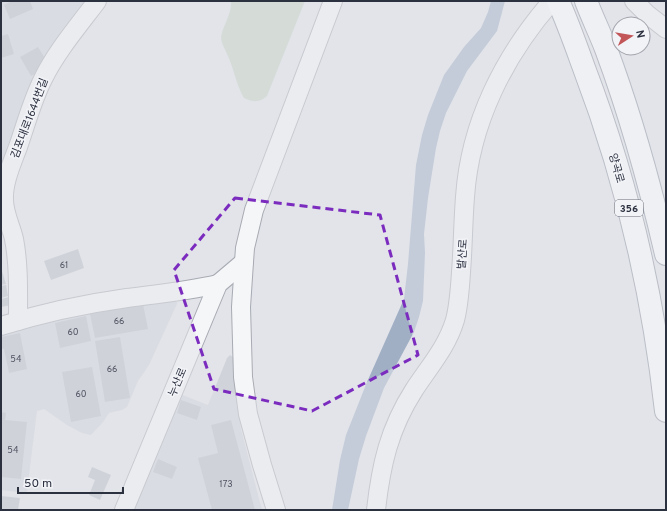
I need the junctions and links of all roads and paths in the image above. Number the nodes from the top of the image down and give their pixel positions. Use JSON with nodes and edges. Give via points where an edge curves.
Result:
{"nodes":[{"id":1,"x":97,"y":1,"type":"edge"},
{"id":2,"x":333,"y":1,"type":"edge"},
{"id":3,"x":586,"y":1,"type":"edge"},
{"id":4,"x":634,"y":1,"type":"edge"},
{"id":5,"x":557,"y":5,"type":"edge"},
{"id":6,"x":666,"y":29,"type":"edge"},
{"id":7,"x":666,"y":254,"type":"edge"},
{"id":8,"x":244,"y":262,"type":"junction"},
{"id":9,"x":218,"y":284,"type":"junction"},
{"id":10,"x":18,"y":321,"type":"junction"},
{"id":11,"x":1,"y":326,"type":"edge"},
{"id":12,"x":666,"y":411,"type":"edge"},
{"id":13,"x":124,"y":510,"type":"edge"},
{"id":14,"x":276,"y":510,"type":"edge"},
{"id":15,"x":376,"y":510,"type":"edge"}],
"edges":[{"from":1,"to":10,"type":"street","name":"김포대로1644번길","via":[[44,77],[4,192],[5,210],[14,239],[17,261]]},
{"from":2,"to":8,"type":"street","via":[[254,210]]},
{"from":3,"to":7,"type":"highway","number":"356","via":[[606,48],[630,118]]},
{"from":4,"to":6,"type":"street"},
{"from":5,"to":12,"type":"highway","name":"양곡로","number":"356","via":[[601,112],[629,207],[651,305]]},
{"from":5,"to":15,"type":"street","name":"발산로","via":[[534,21],[523,37],[503,69],[479,125],[472,147],[466,188],[459,300],[455,320],[441,352],[414,389],[395,425],[382,462]]},
{"from":8,"to":9,"type":"street","name":"누산로"},
{"from":8,"to":14,"type":"street","via":[[241,307],[243,376],[248,414]]},
{"from":9,"to":10,"type":"street","via":[[81,306]]},
{"from":9,"to":13,"type":"street","name":"누산로"},
{"from":10,"to":11,"type":"street"}]}
